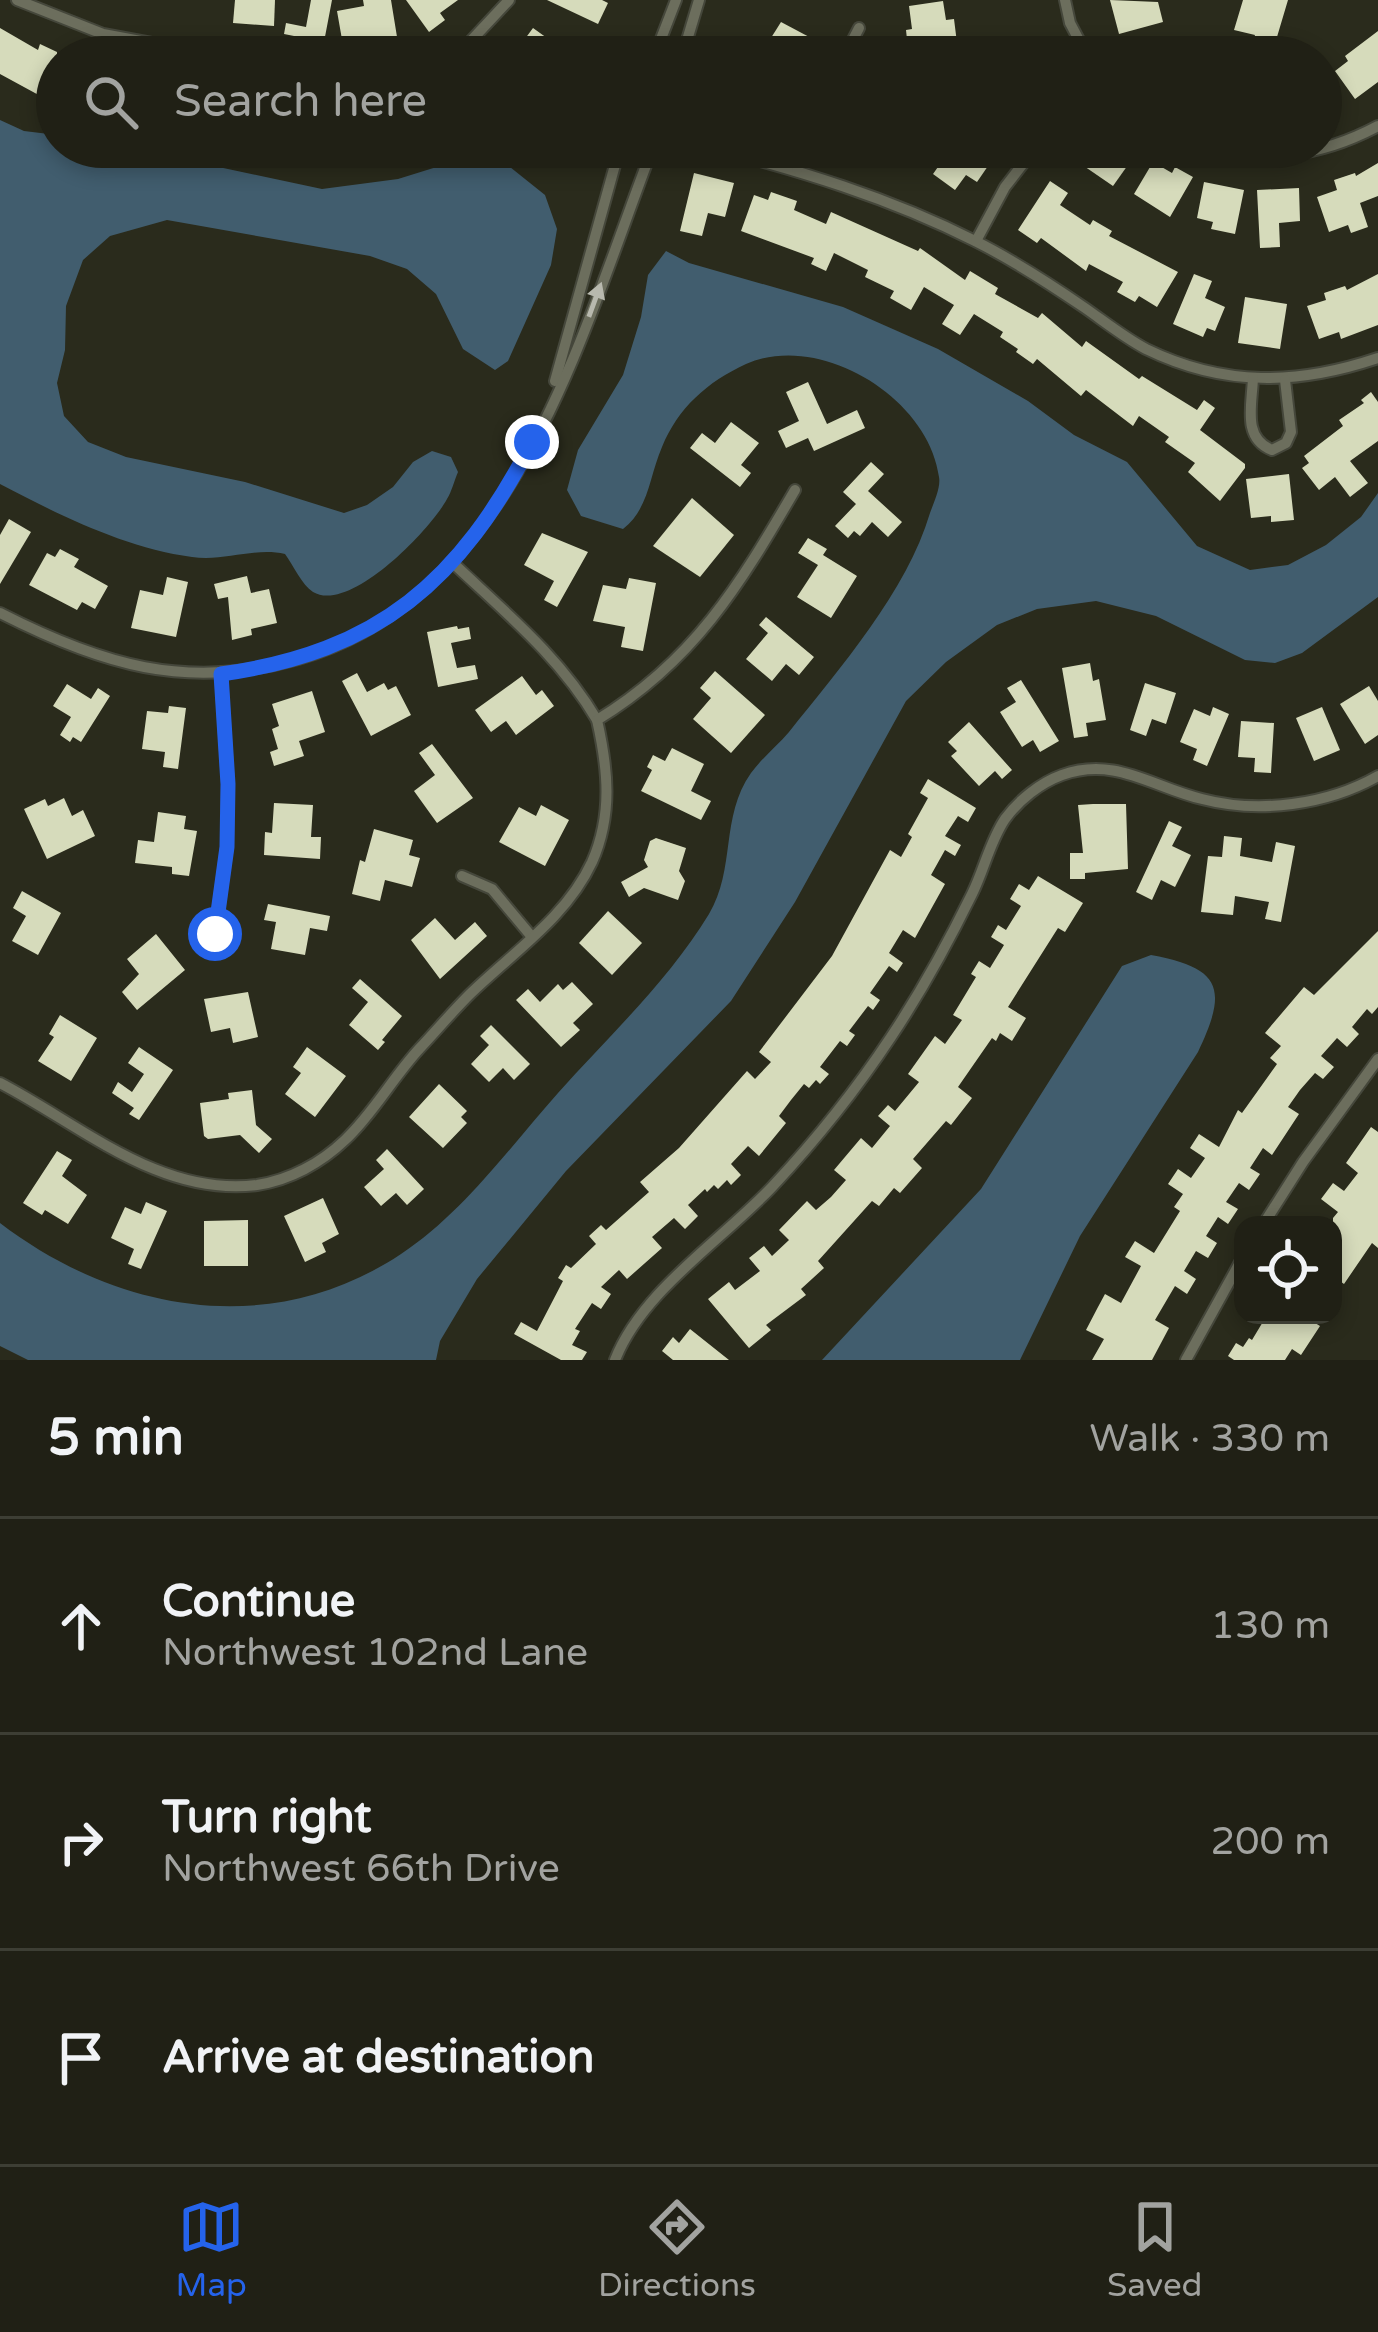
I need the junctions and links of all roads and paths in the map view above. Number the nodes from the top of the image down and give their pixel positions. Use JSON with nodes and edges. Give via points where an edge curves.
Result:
{"nodes":[{"id":1,"x":17,"y":0,"type":"edge"},
{"id":2,"x":509,"y":0,"type":"edge"},
{"id":3,"x":676,"y":0,"type":"edge"},
{"id":4,"x":699,"y":0,"type":"edge"},
{"id":5,"x":1065,"y":0,"type":"edge"},
{"id":6,"x":859,"y":28,"type":"dead end"},
{"id":7,"x":114,"y":36,"type":"edge"},
{"id":8,"x":475,"y":36,"type":"edge"},
{"id":9,"x":662,"y":36,"type":"edge"},
{"id":10,"x":688,"y":36,"type":"edge"},
{"id":11,"x":855,"y":36,"type":"edge"},
{"id":12,"x":1077,"y":36,"type":"edge"},
{"id":13,"x":1378,"y":126,"type":"edge"},
{"id":14,"x":1342,"y":144,"type":"edge"},
{"id":15,"x":614,"y":168,"type":"edge"},
{"id":16,"x":645,"y":168,"type":"edge"},
{"id":17,"x":793,"y":168,"type":"edge"},
{"id":18,"x":1020,"y":168,"type":"edge"},
{"id":19,"x":797,"y":169,"type":"joint"},
{"id":20,"x":976,"y":242,"type":"junction"},
{"id":21,"x":1378,"y":358,"type":"edge"},
{"id":22,"x":1252,"y":378,"type":"junction"},
{"id":23,"x":1286,"y":380,"type":"junction"},
{"id":24,"x":549,"y":407,"type":"junction"},
{"id":25,"x":795,"y":490,"type":"dead end"},
{"id":26,"x":453,"y":563,"type":"junction"},
{"id":27,"x":0,"y":613,"type":"edge"},
{"id":28,"x":221,"y":674,"type":"junction"},
{"id":29,"x":597,"y":720,"type":"junction"},
{"id":30,"x":1378,"y":776,"type":"edge"},
{"id":31,"x":462,"y":876,"type":"dead end"},
{"id":32,"x":215,"y":934,"type":"dead end"},
{"id":33,"x":532,"y":937,"type":"junction"},
{"id":34,"x":1378,"y":1059,"type":"edge"},
{"id":35,"x":0,"y":1083,"type":"edge"},
{"id":36,"x":1269,"y":1216,"type":"edge"},
{"id":37,"x":1234,"y":1273,"type":"edge"},
{"id":38,"x":614,"y":1360,"type":"edge"},
{"id":39,"x":1186,"y":1360,"type":"edge"}],
"edges":[{"from":1,"to":7,"type":"street"},
{"from":2,"to":8,"type":"street"},
{"from":3,"to":9,"type":"street"},
{"from":4,"to":10,"type":"street"},
{"from":5,"to":12,"type":"street"},
{"from":6,"to":11,"type":"street"},
{"from":13,"to":14,"type":"street"},
{"from":15,"to":24,"type":"street"},
{"from":24,"to":16,"type":"street","one_way":true},
{"from":17,"to":19,"type":"street"},
{"from":18,"to":20,"type":"street"},
{"from":19,"to":20,"type":"street"},
{"from":20,"to":22,"type":"street","via":[[1143,347]]},
{"from":21,"to":23,"type":"street"},
{"from":22,"to":23,"type":"street"},
{"from":22,"to":23,"type":"street","via":[[1251,433],[1272,450],[1291,431]]},
{"from":24,"to":26,"type":"street","via":[[509,484]]},
{"from":25,"to":29,"type":"street","via":[[711,623],[638,694]]},
{"from":26,"to":28,"type":"street","via":[[374,628],[321,652]]},
{"from":26,"to":29,"type":"street","via":[[554,658]]},
{"from":27,"to":28,"type":"street","via":[[124,665]]},
{"from":28,"to":32,"type":"street","via":[[227,847]]},
{"from":29,"to":33,"type":"street","via":[[605,823],[578,890]]},
{"from":30,"to":38,"type":"street","via":[[1336,795],[1265,806],[1201,799],[1104,768],[1040,787],[1004,821],[934,965],[859,1082],[773,1186],[643,1310]]},
{"from":31,"to":33,"type":"street","via":[[492,889]]},
{"from":33,"to":35,"type":"street","via":[[415,1053],[348,1138],[292,1176],[188,1183]]},
{"from":34,"to":36,"type":"street"},
{"from":37,"to":39,"type":"street"}]}
